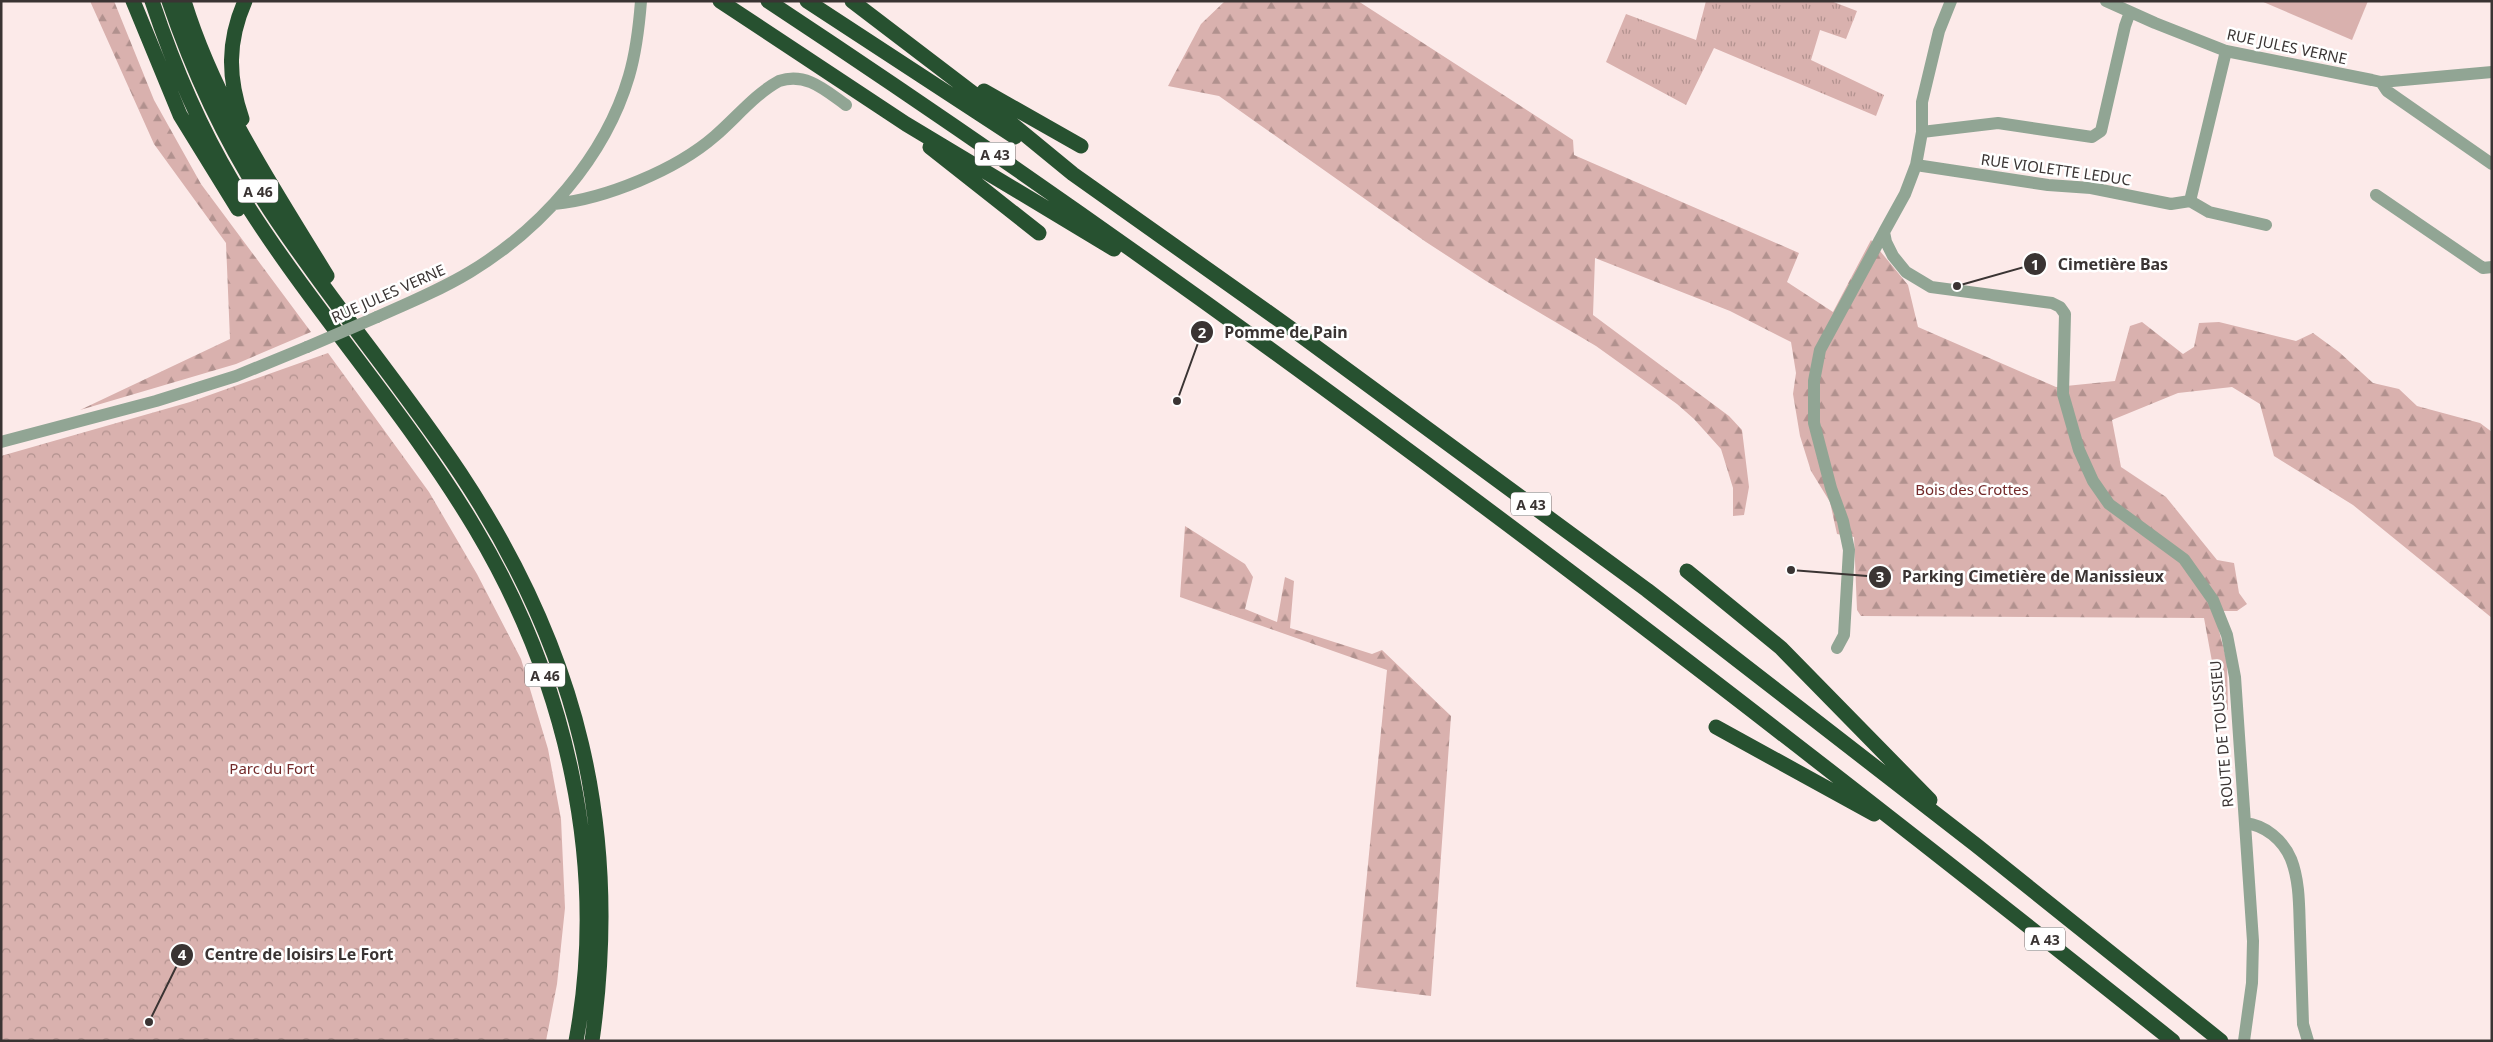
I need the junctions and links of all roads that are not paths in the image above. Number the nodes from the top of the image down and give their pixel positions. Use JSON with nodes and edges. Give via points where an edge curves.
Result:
{"nodes":[{"id":1,"x":133,"y":1,"type":"edge"},
{"id":2,"x":137,"y":1,"type":"edge"},
{"id":3,"x":152,"y":1,"type":"edge"},
{"id":4,"x":169,"y":1,"type":"edge"},
{"id":5,"x":184,"y":1,"type":"edge"},
{"id":6,"x":245,"y":1,"type":"edge"},
{"id":7,"x":640,"y":1,"type":"edge"},
{"id":8,"x":720,"y":1,"type":"edge"},
{"id":9,"x":768,"y":1,"type":"edge"},
{"id":10,"x":807,"y":1,"type":"edge"},
{"id":11,"x":852,"y":1,"type":"edge"},
{"id":12,"x":1951,"y":1,"type":"edge"},
{"id":13,"x":2106,"y":1,"type":"edge"},
{"id":14,"x":2130,"y":12,"type":"junction"},
{"id":15,"x":2226,"y":51,"type":"junction"},
{"id":16,"x":933,"y":61,"type":"junction"},
{"id":17,"x":157,"y":62,"type":"junction"},
{"id":18,"x":2492,"y":72,"type":"edge"},
{"id":19,"x":2381,"y":82,"type":"junction"},
{"id":20,"x":865,"y":97,"type":"junction"},
{"id":21,"x":846,"y":105,"type":"dead end"},
{"id":22,"x":1922,"y":132,"type":"junction"},
{"id":23,"x":1081,"y":146,"type":"dead end"},
{"id":24,"x":256,"y":163,"type":"junction"},
{"id":25,"x":2492,"y":164,"type":"edge"},
{"id":26,"x":1916,"y":165,"type":"junction"},
{"id":27,"x":1074,"y":174,"type":"junction"},
{"id":28,"x":2376,"y":195,"type":"dead end"},
{"id":29,"x":2190,"y":201,"type":"junction"},
{"id":30,"x":554,"y":204,"type":"junction"},
{"id":31,"x":2266,"y":225,"type":"dead end"},
{"id":32,"x":1884,"y":232,"type":"junction"},
{"id":33,"x":1039,"y":234,"type":"dead end"},
{"id":34,"x":2492,"y":267,"type":"edge"},
{"id":35,"x":321,"y":311,"type":"junction"},
{"id":36,"x":1218,"y":312,"type":"junction"},
{"id":37,"x":379,"y":362,"type":"junction"},
{"id":38,"x":1,"y":442,"type":"edge"},
{"id":39,"x":1687,"y":571,"type":"dead end"},
{"id":40,"x":1837,"y":648,"type":"dead end"},
{"id":41,"x":1716,"y":727,"type":"dead end"},
{"id":42,"x":2245,"y":824,"type":"junction"},
{"id":43,"x":1917,"y":838,"type":"junction"},
{"id":44,"x":1976,"y":845,"type":"junction"},
{"id":45,"x":576,"y":1041,"type":"edge"},
{"id":46,"x":592,"y":1041,"type":"edge"},
{"id":47,"x":2173,"y":1041,"type":"edge"},
{"id":48,"x":2221,"y":1041,"type":"edge"},
{"id":49,"x":2244,"y":1041,"type":"edge"},
{"id":50,"x":2308,"y":1041,"type":"edge"}],
"edges":[{"from":1,"to":17,"type":"highway"},
{"from":2,"to":17,"type":"highway"},
{"from":3,"to":35,"type":"highway","number":"A 46","via":[[178,74],[212,146],[254,215]]},
{"from":4,"to":37,"type":"highway","number":"A 46","via":[[210,104],[248,175],[291,241]]},
{"from":5,"to":24,"type":"highway","via":[[210,70]]},
{"from":6,"to":24,"type":"highway","via":[[232,39],[230,75]]},
{"from":7,"to":30,"type":"street","name":"RUE JULES VERNE","via":[[633,63],[616,110],[588,158]]},
{"from":8,"to":20,"type":"highway"},
{"from":9,"to":36,"type":"highway","number":"A 43","via":[[1032,179]]},
{"from":10,"to":27,"type":"highway","number":"A 43"},
{"from":11,"to":16,"type":"highway"},
{"from":12,"to":22,"type":"street","via":[[1939,31],[1922,102]]},
{"from":13,"to":14,"type":"street","name":"RUE JULES VERNE"},
{"from":14,"to":15,"type":"street","name":"RUE JULES VERNE"},
{"from":14,"to":22,"type":"street","via":[[2098,135],[2092,137],[1998,123]]},
{"from":15,"to":19,"type":"street","name":"RUE JULES VERNE"},
{"from":15,"to":29,"type":"street"},
{"from":16,"to":23,"type":"highway"},
{"from":16,"to":27,"type":"highway"},
{"from":17,"to":35,"type":"highway","via":[[180,115],[228,194],[254,231]]},
{"from":18,"to":19,"type":"street","name":"RUE JULES VERNE"},
{"from":19,"to":25,"type":"street","via":[[2387,91]]},
{"from":20,"to":33,"type":"highway"},
{"from":20,"to":36,"type":"highway"},
{"from":21,"to":30,"type":"street","via":[[805,79],[779,81],[710,140],[676,164],[579,201]]},
{"from":22,"to":26,"type":"street"},
{"from":24,"to":37,"type":"highway"},
{"from":26,"to":29,"type":"street","name":"RUE VIOLETTE LEDUC","via":[[2048,185],[2091,188],[2171,204]]},
{"from":26,"to":32,"type":"street","via":[[1905,194]]},
{"from":27,"to":44,"type":"highway","number":"A 43","via":[[1546,515]]},
{"from":28,"to":34,"type":"street","via":[[2483,268]]},
{"from":29,"to":31,"type":"street","via":[[2209,212]]},
{"from":30,"to":38,"type":"street","name":"RUE JULES VERNE","bridge":true,"via":[[512,242],[471,272],[377,317],[236,376]]},
{"from":32,"to":40,"type":"street","via":[[1820,350],[1814,381],[1814,423],[1831,488],[1844,521],[1849,550],[1844,635]]},
{"from":32,"to":42,"type":"street","name":"ROUTE DE TOUSSIEU","via":[[1893,256],[1906,272],[1932,286],[2052,303],[2065,314],[2063,394],[2079,450],[2093,481],[2109,504],[2184,559],[2214,600],[2224,625],[2235,677]]},
{"from":35,"to":45,"type":"highway","number":"A 46","via":[[415,438],[474,527],[517,606],[540,662],[565,742],[575,788],[584,860],[585,966]]},
{"from":36,"to":43,"type":"highway","number":"A 43","via":[[1595,588]]},
{"from":37,"to":46,"type":"highway","number":"A 46","via":[[459,472],[512,557],[537,610],[570,698],[590,782],[601,868],[602,944]]},
{"from":39,"to":44,"type":"highway","via":[[1781,648]]},
{"from":41,"to":43,"type":"highway"},
{"from":42,"to":49,"type":"street","name":"ROUTE DE TOUSSIEU","via":[[2253,941],[2252,983]]},
{"from":42,"to":50,"type":"street","via":[[2256,824],[2264,829],[2284,847],[2292,861],[2298,900],[2303,1024]]},
{"from":43,"to":47,"type":"highway","number":"A 43"},
{"from":44,"to":48,"type":"highway","number":"A 43"}]}
